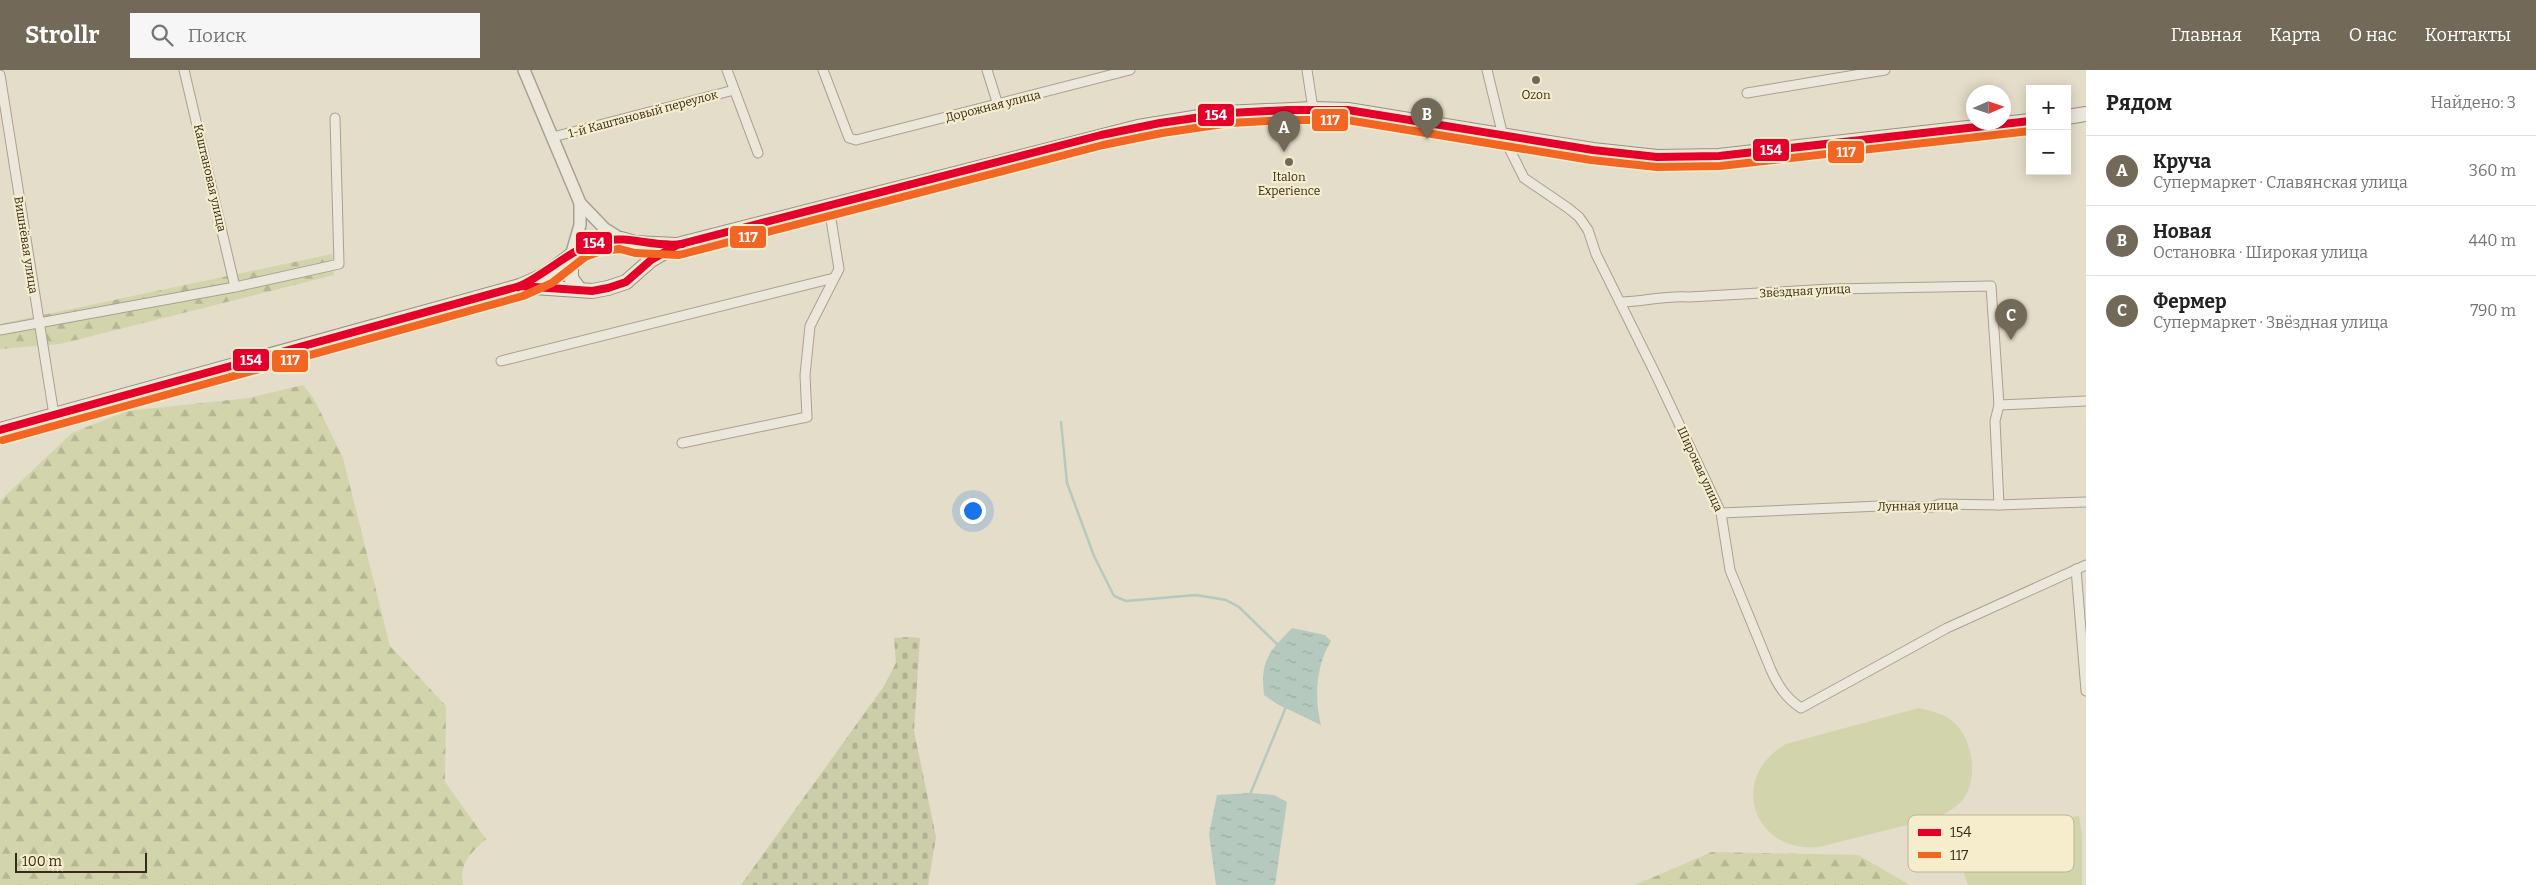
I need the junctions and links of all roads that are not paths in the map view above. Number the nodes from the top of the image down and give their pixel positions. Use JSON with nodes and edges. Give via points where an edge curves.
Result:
{"nodes":[{"id":1,"x":184,"y":70,"type":"edge"},
{"id":2,"x":524,"y":70,"type":"edge"},
{"id":3,"x":727,"y":70,"type":"edge"},
{"id":4,"x":823,"y":70,"type":"edge"},
{"id":5,"x":986,"y":70,"type":"edge"},
{"id":6,"x":1130,"y":70,"type":"edge"},
{"id":7,"x":1307,"y":70,"type":"edge"},
{"id":8,"x":1487,"y":70,"type":"edge"},
{"id":9,"x":1884,"y":70,"type":"edge"},
{"id":10,"x":0,"y":74,"type":"edge"},
{"id":11,"x":734,"y":90,"type":"junction"},
{"id":12,"x":1747,"y":93,"type":"dead end"},
{"id":13,"x":998,"y":105,"type":"junction"},
{"id":14,"x":1313,"y":109,"type":"junction"},
{"id":15,"x":2086,"y":114,"type":"edge"},
{"id":16,"x":2071,"y":116,"type":"edge"},
{"id":17,"x":335,"y":118,"type":"dead end"},
{"id":18,"x":2026,"y":121,"type":"edge"},
{"id":19,"x":1503,"y":136,"type":"junction"},
{"id":20,"x":553,"y":137,"type":"junction"},
{"id":21,"x":758,"y":153,"type":"dead end"},
{"id":22,"x":580,"y":203,"type":"junction"},
{"id":23,"x":829,"y":206,"type":"junction"},
{"id":24,"x":621,"y":239,"type":"junction"},
{"id":25,"x":677,"y":245,"type":"junction"},
{"id":26,"x":571,"y":256,"type":"junction"},
{"id":27,"x":635,"y":275,"type":"junction"},
{"id":28,"x":834,"y":278,"type":"junction"},
{"id":29,"x":520,"y":286,"type":"junction"},
{"id":30,"x":235,"y":287,"type":"junction"},
{"id":31,"x":579,"y":289,"type":"junction"},
{"id":32,"x":1620,"y":302,"type":"junction"},
{"id":33,"x":38,"y":324,"type":"junction"},
{"id":34,"x":0,"y":330,"type":"edge"},
{"id":35,"x":501,"y":361,"type":"dead end"},
{"id":36,"x":2086,"y":401,"type":"edge"},
{"id":37,"x":2000,"y":405,"type":"junction"},
{"id":38,"x":54,"y":415,"type":"junction"},
{"id":39,"x":0,"y":430,"type":"edge"},
{"id":40,"x":682,"y":443,"type":"dead end"},
{"id":41,"x":2086,"y":502,"type":"edge"},
{"id":42,"x":1999,"y":505,"type":"junction"},
{"id":43,"x":1721,"y":513,"type":"junction"},
{"id":44,"x":2086,"y":565,"type":"edge"},
{"id":45,"x":2076,"y":570,"type":"junction"},
{"id":46,"x":2086,"y":691,"type":"edge"}],
"edges":[{"from":1,"to":30,"type":"street","name":"Каштановая улица"},
{"from":2,"to":20,"type":"street"},
{"from":3,"to":11,"type":"street"},
{"from":4,"to":13,"type":"street","name":"Дорожная улица","via":[[848,138],[856,140]]},
{"from":5,"to":13,"type":"street"},
{"from":6,"to":13,"type":"street","name":"Дорожная улица"},
{"from":7,"to":14,"type":"street"},
{"from":8,"to":19,"type":"street","name":"Широкая улица"},
{"from":9,"to":12,"type":"street"},
{"from":10,"to":33,"type":"street","name":"Вишнёвая улица"},
{"from":11,"to":20,"type":"street","name":"1-й Каштановый переулок"},
{"from":11,"to":21,"type":"street"},
{"from":14,"to":19,"type":"main road","via":[[1392,116]]},
{"from":14,"to":23,"type":"main road","via":[[1224,113],[1138,127]]},
{"from":15,"to":16,"type":"main road"},
{"from":17,"to":30,"type":"street","via":[[339,264]]},
{"from":18,"to":19,"type":"main road","via":[[1720,156],[1648,156]]},
{"from":19,"to":32,"type":"street","name":"Широкая улица","via":[[1524,178],[1579,217]]},
{"from":20,"to":22,"type":"street"},
{"from":22,"to":24,"type":"street","via":[[605,229]]},
{"from":22,"to":26,"type":"street","via":[[580,225]]},
{"from":23,"to":25,"type":"main road"},
{"from":23,"to":28,"type":"street","via":[[839,269]]},
{"from":24,"to":25,"type":"main road"},
{"from":24,"to":26,"type":"main road","via":[[586,246],[575,250]]},
{"from":24,"to":27,"type":"main road","via":[[635,253]]},
{"from":25,"to":27,"type":"main road","via":[[651,260]]},
{"from":26,"to":29,"type":"main road","via":[[546,274]]},
{"from":26,"to":31,"type":"main road","via":[[571,278]]},
{"from":27,"to":31,"type":"main road","via":[[626,282],[592,292]]},
{"from":28,"to":35,"type":"street"},
{"from":28,"to":40,"type":"street","via":[[810,326],[805,375],[808,417]]},
{"from":29,"to":31,"type":"main road"},
{"from":29,"to":38,"type":"main road"},
{"from":30,"to":33,"type":"street"},
{"from":32,"to":37,"type":"street","name":"Звёздная улица","via":[[1639,302],[1668,295],[1689,297],[1831,289],[1992,286]]},
{"from":32,"to":43,"type":"street","name":"Широкая улица"},
{"from":33,"to":34,"type":"street"},
{"from":33,"to":38,"type":"street","name":"Вишнёвая улица"},
{"from":36,"to":37,"type":"street"},
{"from":37,"to":42,"type":"street","via":[[1995,421]]},
{"from":38,"to":39,"type":"main road"},
{"from":41,"to":42,"type":"street","name":"Лунная улица"},
{"from":42,"to":43,"type":"street","name":"Лунная улица","via":[[1940,504],[1932,508],[1880,506]]},
{"from":43,"to":45,"type":"street","name":"Широкая улица","via":[[1730,570],[1771,670],[1790,701],[1801,708],[1946,628]]},
{"from":44,"to":45,"type":"street","name":"Широкая улица"},
{"from":45,"to":46,"type":"street"}]}
